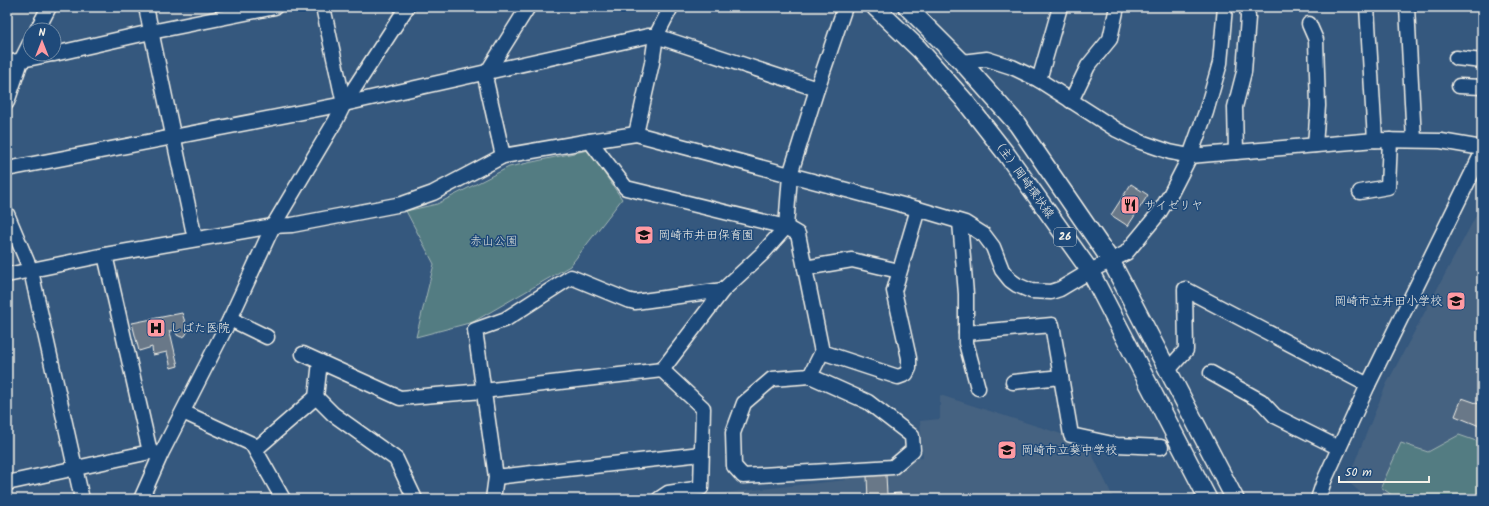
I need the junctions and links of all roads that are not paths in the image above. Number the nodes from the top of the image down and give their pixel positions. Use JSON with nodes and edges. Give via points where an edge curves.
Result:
{"nodes":[{"id":1,"x":49,"y":7,"type":"edge"},
{"id":2,"x":146,"y":7,"type":"edge"},
{"id":3,"x":275,"y":7,"type":"edge"},
{"id":4,"x":323,"y":7,"type":"edge"},
{"id":5,"x":406,"y":7,"type":"edge"},
{"id":6,"x":528,"y":7,"type":"edge"},
{"id":7,"x":671,"y":7,"type":"edge"},
{"id":8,"x":845,"y":7,"type":"edge"},
{"id":9,"x":875,"y":7,"type":"edge"},
{"id":10,"x":907,"y":7,"type":"edge"},
{"id":11,"x":1060,"y":7,"type":"edge"},
{"id":12,"x":1117,"y":7,"type":"edge"},
{"id":13,"x":1225,"y":7,"type":"edge"},
{"id":14,"x":1246,"y":7,"type":"edge"},
{"id":15,"x":1368,"y":7,"type":"edge"},
{"id":16,"x":1407,"y":7,"type":"edge"},
{"id":17,"x":41,"y":22,"type":"edge"},
{"id":18,"x":1309,"y":24,"type":"dead end"},
{"id":19,"x":151,"y":32,"type":"junction"},
{"id":20,"x":656,"y":36,"type":"junction"},
{"id":21,"x":22,"y":52,"type":"edge"},
{"id":22,"x":62,"y":52,"type":"edge"},
{"id":23,"x":1456,"y":58,"type":"dead end"},
{"id":24,"x":1482,"y":61,"type":"edge"},
{"id":25,"x":14,"y":62,"type":"edge"},
{"id":26,"x":962,"y":62,"type":"junction"},
{"id":27,"x":488,"y":71,"type":"junction"},
{"id":28,"x":1039,"y":80,"type":"junction"},
{"id":29,"x":1459,"y":86,"type":"dead end"},
{"id":30,"x":1482,"y":87,"type":"edge"},
{"id":31,"x":817,"y":88,"type":"junction"},
{"id":32,"x":1071,"y":101,"type":"junction"},
{"id":33,"x":7,"y":102,"type":"edge"},
{"id":34,"x":344,"y":104,"type":"junction"},
{"id":35,"x":636,"y":134,"type":"junction"},
{"id":36,"x":174,"y":137,"type":"junction"},
{"id":37,"x":1375,"y":140,"type":"junction"},
{"id":38,"x":1390,"y":140,"type":"junction"},
{"id":39,"x":1414,"y":140,"type":"junction"},
{"id":40,"x":590,"y":141,"type":"junction"},
{"id":41,"x":1315,"y":145,"type":"junction"},
{"id":42,"x":1482,"y":148,"type":"edge"},
{"id":43,"x":1236,"y":152,"type":"junction"},
{"id":44,"x":1482,"y":153,"type":"edge"},
{"id":45,"x":503,"y":156,"type":"junction"},
{"id":46,"x":1190,"y":156,"type":"junction"},
{"id":47,"x":7,"y":169,"type":"edge"},
{"id":48,"x":790,"y":175,"type":"junction"},
{"id":49,"x":1360,"y":192,"type":"dead end"},
{"id":50,"x":918,"y":209,"type":"junction"},
{"id":51,"x":7,"y":214,"type":"edge"},
{"id":52,"x":960,"y":222,"type":"junction"},
{"id":53,"x":273,"y":226,"type":"junction"},
{"id":54,"x":786,"y":227,"type":"junction"},
{"id":55,"x":195,"y":239,"type":"junction"},
{"id":56,"x":106,"y":255,"type":"junction"},
{"id":57,"x":1111,"y":261,"type":"junction"},
{"id":58,"x":805,"y":268,"type":"junction"},
{"id":59,"x":31,"y":271,"type":"junction"},
{"id":60,"x":899,"y":271,"type":"junction"},
{"id":61,"x":1090,"y":272,"type":"junction"},
{"id":62,"x":7,"y":275,"type":"edge"},
{"id":63,"x":723,"y":290,"type":"junction"},
{"id":64,"x":230,"y":319,"type":"junction"},
{"id":65,"x":966,"y":333,"type":"junction"},
{"id":66,"x":267,"y":337,"type":"dead end"},
{"id":67,"x":822,"y":352,"type":"junction"},
{"id":68,"x":303,"y":354,"type":"dead end"},
{"id":69,"x":320,"y":362,"type":"junction"},
{"id":70,"x":662,"y":370,"type":"junction"},
{"id":71,"x":1168,"y":370,"type":"junction"},
{"id":72,"x":1211,"y":373,"type":"dead end"},
{"id":73,"x":810,"y":376,"type":"junction"},
{"id":74,"x":1061,"y":377,"type":"junction"},
{"id":75,"x":1013,"y":382,"type":"dead end"},
{"id":76,"x":1368,"y":385,"type":"junction"},
{"id":77,"x":978,"y":388,"type":"dead end"},
{"id":78,"x":483,"y":391,"type":"junction"},
{"id":79,"x":316,"y":397,"type":"junction"},
{"id":80,"x":183,"y":412,"type":"junction"},
{"id":81,"x":1161,"y":447,"type":"dead end"},
{"id":82,"x":1339,"y":448,"type":"junction"},
{"id":83,"x":256,"y":449,"type":"junction"},
{"id":84,"x":156,"y":453,"type":"junction"},
{"id":85,"x":701,"y":454,"type":"junction"},
{"id":86,"x":76,"y":468,"type":"junction"},
{"id":87,"x":496,"y":477,"type":"junction"},
{"id":88,"x":7,"y":483,"type":"edge"},
{"id":89,"x":82,"y":499,"type":"edge"},
{"id":90,"x":141,"y":499,"type":"edge"},
{"id":91,"x":283,"y":499,"type":"edge"},
{"id":92,"x":415,"y":499,"type":"edge"},
{"id":93,"x":493,"y":499,"type":"edge"},
{"id":94,"x":659,"y":499,"type":"edge"},
{"id":95,"x":1208,"y":499,"type":"edge"},
{"id":96,"x":1235,"y":499,"type":"edge"},
{"id":97,"x":1318,"y":499,"type":"edge"}],
"edges":[{"from":1,"to":17,"type":"street"},
{"from":2,"to":19,"type":"street"},
{"from":3,"to":19,"type":"street"},
{"from":4,"to":34,"type":"street"},
{"from":5,"to":34,"type":"street"},
{"from":6,"to":27,"type":"street"},
{"from":7,"to":20,"type":"street"},
{"from":8,"to":31,"type":"street"},
{"from":9,"to":61,"type":"main road","name":"（主）岡崎環状線","number":"26","via":[[919,49],[964,100],[1007,155]]},
{"from":10,"to":26,"type":"main road","name":"（主）岡崎環状線","number":"26"},
{"from":11,"to":28,"type":"street"},
{"from":12,"to":32,"type":"street","via":[[1110,39],[1088,66]]},
{"from":13,"to":46,"type":"street","via":[[1220,62]]},
{"from":14,"to":43,"type":"street","via":[[1248,17],[1244,72],[1235,107]]},
{"from":15,"to":37,"type":"street"},
{"from":16,"to":39,"type":"street"},
{"from":18,"to":41,"type":"street","via":[[1316,40],[1318,106]]},
{"from":19,"to":22,"type":"street"},
{"from":19,"to":36,"type":"street"},
{"from":20,"to":27,"type":"street"},
{"from":20,"to":31,"type":"street"},
{"from":20,"to":35,"type":"street"},
{"from":21,"to":25,"type":"street"},
{"from":23,"to":24,"type":"street"},
{"from":25,"to":33,"type":"street"},
{"from":26,"to":28,"type":"street","via":[[987,59],[1012,66]]},
{"from":26,"to":57,"type":"main road","name":"（主）岡崎環状線","number":"26","via":[[1017,124]]},
{"from":27,"to":34,"type":"street"},
{"from":27,"to":45,"type":"street","via":[[486,81]]},
{"from":28,"to":32,"type":"street"},
{"from":29,"to":30,"type":"street"},
{"from":31,"to":48,"type":"street"},
{"from":32,"to":46,"type":"street","via":[[1141,142]]},
{"from":34,"to":36,"type":"street"},
{"from":34,"to":53,"type":"street"},
{"from":35,"to":40,"type":"street"},
{"from":35,"to":48,"type":"street"},
{"from":36,"to":47,"type":"street"},
{"from":36,"to":55,"type":"street"},
{"from":37,"to":38,"type":"street"},
{"from":37,"to":41,"type":"street"},
{"from":38,"to":39,"type":"street"},
{"from":38,"to":49,"type":"street","via":[[1388,187]]},
{"from":39,"to":42,"type":"street","via":[[1441,141]]},
{"from":40,"to":45,"type":"street"},
{"from":40,"to":54,"type":"street","via":[[626,188]]},
{"from":41,"to":43,"type":"street"},
{"from":43,"to":46,"type":"street"},
{"from":44,"to":76,"type":"street"},
{"from":45,"to":53,"type":"street","via":[[433,193],[402,204],[292,226]]},
{"from":46,"to":57,"type":"street","via":[[1159,213],[1126,254]]},
{"from":48,"to":50,"type":"street"},
{"from":48,"to":54,"type":"street"},
{"from":50,"to":52,"type":"street"},
{"from":50,"to":60,"type":"street"},
{"from":51,"to":59,"type":"street"},
{"from":52,"to":61,"type":"street","via":[[984,235],[1010,280],[1031,291],[1051,292]]},
{"from":52,"to":65,"type":"street","via":[[966,294]]},
{"from":53,"to":55,"type":"street"},
{"from":53,"to":64,"type":"street"},
{"from":54,"to":58,"type":"street","via":[[798,234]]},
{"from":54,"to":63,"type":"street","via":[[762,254]]},
{"from":55,"to":56,"type":"street"},
{"from":56,"to":59,"type":"street"},
{"from":56,"to":84,"type":"street"},
{"from":57,"to":61,"type":"street"},
{"from":57,"to":71,"type":"main road","name":"（主）岡崎環状線","number":"26"},
{"from":58,"to":60,"type":"street","via":[[852,260]]},
{"from":58,"to":67,"type":"street"},
{"from":59,"to":62,"type":"street"},
{"from":59,"to":86,"type":"street"},
{"from":60,"to":67,"type":"street","via":[[894,290],[909,358],[906,374],[898,377]]},
{"from":61,"to":95,"type":"main road","name":"（主）岡崎環状線","number":"26"},
{"from":63,"to":70,"type":"street"},
{"from":63,"to":78,"type":"street","via":[[634,302],[571,276],[506,319],[475,330]]},
{"from":64,"to":66,"type":"street"},
{"from":64,"to":80,"type":"street"},
{"from":65,"to":74,"type":"street","via":[[1052,325]]},
{"from":65,"to":77,"type":"street","via":[[966,343]]},
{"from":67,"to":73,"type":"street"},
{"from":68,"to":69,"type":"street"},
{"from":69,"to":78,"type":"street","via":[[400,398]]},
{"from":69,"to":79,"type":"street"},
{"from":70,"to":78,"type":"street"},
{"from":70,"to":85,"type":"street","via":[[703,408]]},
{"from":71,"to":76,"type":"street","via":[[1186,350],[1185,289]]},
{"from":71,"to":96,"type":"main road","name":"（主）岡崎環状線","number":"26"},
{"from":72,"to":82,"type":"street","via":[[1261,401],[1275,416]]},
{"from":73,"to":73,"type":"street","via":[[772,379],[744,403],[733,433],[734,466],[743,476],[893,467],[913,450],[912,436],[868,402]]},
{"from":74,"to":75,"type":"street"},
{"from":74,"to":81,"type":"street","via":[[1071,435],[1117,445]]},
{"from":76,"to":82,"type":"street"},
{"from":78,"to":87,"type":"street"},
{"from":79,"to":83,"type":"street"},
{"from":79,"to":92,"type":"street","via":[[333,414],[396,460]]},
{"from":80,"to":83,"type":"street","via":[[252,444]]},
{"from":80,"to":84,"type":"street"},
{"from":82,"to":97,"type":"street"},
{"from":83,"to":91,"type":"street"},
{"from":84,"to":86,"type":"street"},
{"from":84,"to":90,"type":"street"},
{"from":85,"to":87,"type":"street"},
{"from":85,"to":94,"type":"street","via":[[701,488],[668,494]]},
{"from":86,"to":88,"type":"street"},
{"from":86,"to":89,"type":"street"},
{"from":87,"to":93,"type":"street"}]}
